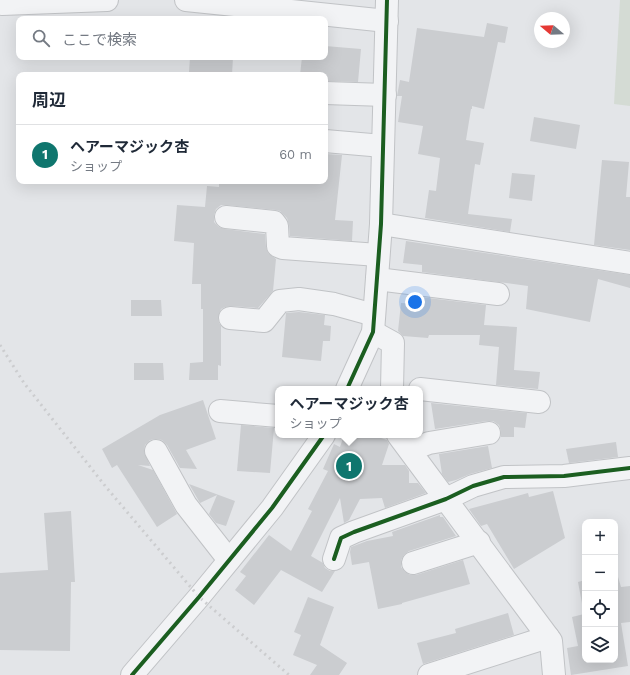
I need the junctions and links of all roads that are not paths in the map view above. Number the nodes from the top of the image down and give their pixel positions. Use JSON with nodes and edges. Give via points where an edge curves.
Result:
{"nodes":[{"id":1,"x":1,"y":0,"type":"edge"},
{"id":2,"x":107,"y":0,"type":"edge"},
{"id":3,"x":186,"y":0,"type":"edge"},
{"id":4,"x":387,"y":10,"type":"edge"},
{"id":5,"x":328,"y":93,"type":"edge"},
{"id":6,"x":385,"y":95,"type":"junction"},
{"id":7,"x":328,"y":142,"type":"edge"},
{"id":8,"x":383,"y":146,"type":"junction"},
{"id":9,"x":226,"y":217,"type":"dead end"},
{"id":10,"x":381,"y":224,"type":"junction"},
{"id":11,"x":378,"y":255,"type":"junction"},
{"id":12,"x":630,"y":263,"type":"edge"},
{"id":13,"x":377,"y":279,"type":"junction"},
{"id":14,"x":498,"y":294,"type":"dead end"},
{"id":15,"x":230,"y":318,"type":"dead end"},
{"id":16,"x":373,"y":323,"type":"junction"},
{"id":17,"x":348,"y":386,"type":"edge"},
{"id":18,"x":392,"y":386,"type":"edge"},
{"id":19,"x":423,"y":389,"type":"edge"},
{"id":20,"x":539,"y":402,"type":"dead end"},
{"id":21,"x":220,"y":411,"type":"dead end"},
{"id":22,"x":275,"y":416,"type":"edge"},
{"id":23,"x":489,"y":433,"type":"dead end"},
{"id":24,"x":322,"y":438,"type":"edge"},
{"id":25,"x":404,"y":442,"type":"edge"},
{"id":26,"x":156,"y":451,"type":"dead end"},
{"id":27,"x":630,"y":468,"type":"edge"},
{"id":28,"x":446,"y":499,"type":"junction"},
{"id":29,"x":479,"y":542,"type":"junction"},
{"id":30,"x":334,"y":559,"type":"dead end"},
{"id":31,"x":229,"y":560,"type":"junction"},
{"id":32,"x":413,"y":563,"type":"dead end"},
{"id":33,"x":548,"y":637,"type":"junction"},
{"id":34,"x":132,"y":675,"type":"edge"},
{"id":35,"x":429,"y":675,"type":"edge"},
{"id":36,"x":554,"y":675,"type":"edge"}],
"edges":[{"from":1,"to":2,"type":"street","via":[[2,4]]},
{"from":3,"to":4,"type":"street"},
{"from":4,"to":6,"type":"street"},
{"from":5,"to":6,"type":"street"},
{"from":6,"to":8,"type":"street"},
{"from":7,"to":8,"type":"street"},
{"from":8,"to":10,"type":"street"},
{"from":9,"to":11,"type":"street","via":[[274,222],[277,226],[278,246],[283,248]]},
{"from":10,"to":11,"type":"street"},
{"from":10,"to":12,"type":"street"},
{"from":11,"to":13,"type":"street"},
{"from":13,"to":14,"type":"street"},
{"from":13,"to":16,"type":"street"},
{"from":15,"to":16,"type":"street","via":[[264,321],[280,301],[299,299],[334,304]]},
{"from":16,"to":17,"type":"street"},
{"from":16,"to":18,"type":"street","via":[[393,343]]},
{"from":19,"to":20,"type":"street"},
{"from":21,"to":22,"type":"street"},
{"from":23,"to":25,"type":"street","via":[[430,443]]},
{"from":24,"to":31,"type":"street","via":[[272,508]]},
{"from":25,"to":28,"type":"street"},
{"from":26,"to":31,"type":"street","via":[[186,506]]},
{"from":27,"to":28,"type":"street","via":[[564,476],[504,477],[474,486]]},
{"from":28,"to":29,"type":"street"},
{"from":28,"to":30,"type":"street","via":[[341,538]]},
{"from":29,"to":32,"type":"street"},
{"from":29,"to":33,"type":"street"},
{"from":31,"to":34,"type":"street"},
{"from":33,"to":35,"type":"street"},
{"from":33,"to":36,"type":"street","via":[[551,640]]}]}
